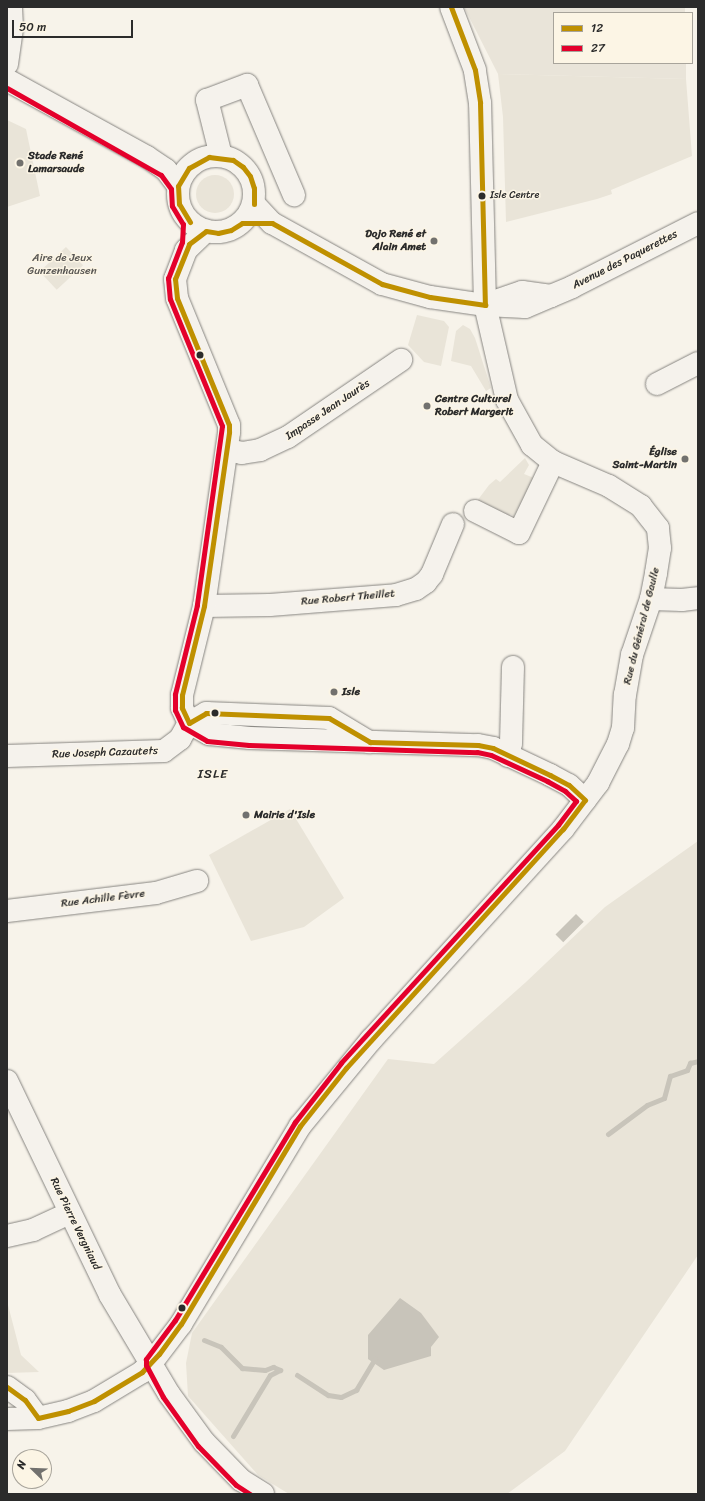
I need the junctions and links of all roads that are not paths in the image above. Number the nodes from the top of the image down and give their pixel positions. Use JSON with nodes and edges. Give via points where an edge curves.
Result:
{"nodes":[{"id":1,"x":11,"y":7,"type":"edge"},
{"id":2,"x":451,"y":7,"type":"edge"},
{"id":3,"x":7,"y":64,"type":"edge"},
{"id":4,"x":7,"y":80,"type":"edge"},
{"id":5,"x":220,"y":156,"type":"junction"},
{"id":6,"x":178,"y":175,"type":"junction"},
{"id":7,"x":294,"y":195,"type":"dead end"},
{"id":8,"x":254,"y":204,"type":"junction"},
{"id":9,"x":242,"y":223,"type":"junction"},
{"id":10,"x":272,"y":223,"type":"junction"},
{"id":11,"x":698,"y":223,"type":"edge"},
{"id":12,"x":198,"y":227,"type":"junction"},
{"id":13,"x":485,"y":305,"type":"junction"},
{"id":14,"x":401,"y":360,"type":"dead end"},
{"id":15,"x":698,"y":363,"type":"edge"},
{"id":16,"x":658,"y":384,"type":"dead end"},
{"id":17,"x":227,"y":450,"type":"junction"},
{"id":18,"x":553,"y":462,"type":"junction"},
{"id":19,"x":475,"y":511,"type":"dead end"},
{"id":20,"x":453,"y":524,"type":"dead end"},
{"id":21,"x":698,"y":598,"type":"edge"},
{"id":22,"x":651,"y":599,"type":"junction"},
{"id":23,"x":204,"y":606,"type":"junction"},
{"id":24,"x":513,"y":666,"type":"dead end"},
{"id":25,"x":189,"y":723,"type":"junction"},
{"id":26,"x":7,"y":756,"type":"edge"},
{"id":27,"x":508,"y":756,"type":"junction"},
{"id":28,"x":585,"y":800,"type":"junction"},
{"id":29,"x":197,"y":881,"type":"dead end"},
{"id":30,"x":7,"y":911,"type":"edge"},
{"id":31,"x":7,"y":1081,"type":"edge"},
{"id":32,"x":13,"y":1109,"type":"edge"},
{"id":33,"x":70,"y":1213,"type":"junction"},
{"id":34,"x":7,"y":1236,"type":"edge"},
{"id":35,"x":152,"y":1362,"type":"junction"},
{"id":36,"x":7,"y":1387,"type":"edge"},
{"id":37,"x":38,"y":1418,"type":"junction"},
{"id":38,"x":7,"y":1420,"type":"edge"},
{"id":39,"x":263,"y":1494,"type":"edge"}],
"edges":[{"from":1,"to":3,"type":"street","via":[[12,27]]},
{"from":2,"to":13,"type":"street","name":"Rue du Général de Gaulle","via":[[475,70],[480,103]]},
{"from":4,"to":6,"type":"street"},
{"from":5,"to":6,"type":"street","via":[[209,157]]},
{"from":5,"to":7,"type":"street","via":[[207,100],[247,85]]},
{"from":5,"to":8,"type":"street","via":[[238,163],[250,176],[254,188]]},
{"from":6,"to":12,"type":"street","via":[[180,204]]},
{"from":8,"to":9,"type":"street"},
{"from":8,"to":10,"type":"street"},
{"from":9,"to":10,"type":"street"},
{"from":9,"to":12,"type":"street","via":[[231,230],[218,232]]},
{"from":10,"to":13,"type":"street","via":[[382,284],[430,297]]},
{"from":11,"to":13,"type":"street","name":"Avenue des Paquerettes","via":[[551,296],[522,292]]},
{"from":12,"to":17,"type":"street","via":[[175,279],[177,298],[229,425]]},
{"from":13,"to":18,"type":"street","name":"Rue du Général de Gaulle","via":[[507,400],[532,444]]},
{"from":14,"to":17,"type":"street","name":"Impasse Jean Jaurès","via":[[288,437],[260,450],[242,453]]},
{"from":15,"to":16,"type":"street"},
{"from":17,"to":23,"type":"street"},
{"from":18,"to":19,"type":"street","via":[[519,532]]},
{"from":18,"to":22,"type":"street","name":"Rue du Général de Gaulle","via":[[609,486],[641,506],[655,522],[660,548]]},
{"from":20,"to":23,"type":"street","name":"Rue Robert Theillet","via":[[432,574],[416,589],[380,596],[270,605]]},
{"from":21,"to":22,"type":"street"},
{"from":22,"to":28,"type":"street","name":"Rue du Général de Gaulle","via":[[632,655],[622,735],[607,769]]},
{"from":23,"to":25,"type":"street","via":[[182,695],[182,708]]},
{"from":24,"to":27,"type":"street","via":[[511,743]]},
{"from":25,"to":26,"type":"street","name":"Rue Joseph Cazautets","via":[[180,739],[164,751]]},
{"from":25,"to":27,"type":"street","name":"Rue Joseph Cazautets","via":[[206,713],[329,718],[370,742],[478,745],[493,748]]},
{"from":27,"to":28,"type":"street","name":"Rue Joseph Cazautets","via":[[569,785]]},
{"from":28,"to":35,"type":"street","name":"Rue du Général de Gaulle","via":[[563,829],[346,1068],[305,1120],[265,1181],[181,1324]]},
{"from":29,"to":30,"type":"street","name":"Rue Achille Fèvre","via":[[156,893]]},
{"from":31,"to":32,"type":"street","name":"Rue Pierre Vergniaud"},
{"from":32,"to":33,"type":"street","name":"Rue Pierre Vergniaud"},
{"from":33,"to":34,"type":"street","via":[[33,1230]]},
{"from":33,"to":35,"type":"street","name":"Rue Pierre Vergniaud","via":[[110,1294]]},
{"from":35,"to":37,"type":"street","name":"Rue du Général de Gaulle","via":[[142,1372],[94,1401],[68,1411]]},
{"from":35,"to":39,"type":"street","name":"Rue Pierre Vergniaud","via":[[169,1394],[204,1442],[241,1480]]},
{"from":36,"to":37,"type":"street","via":[[25,1400]]},
{"from":37,"to":38,"type":"street","name":"Rue du Général de Gaulle"}]}
